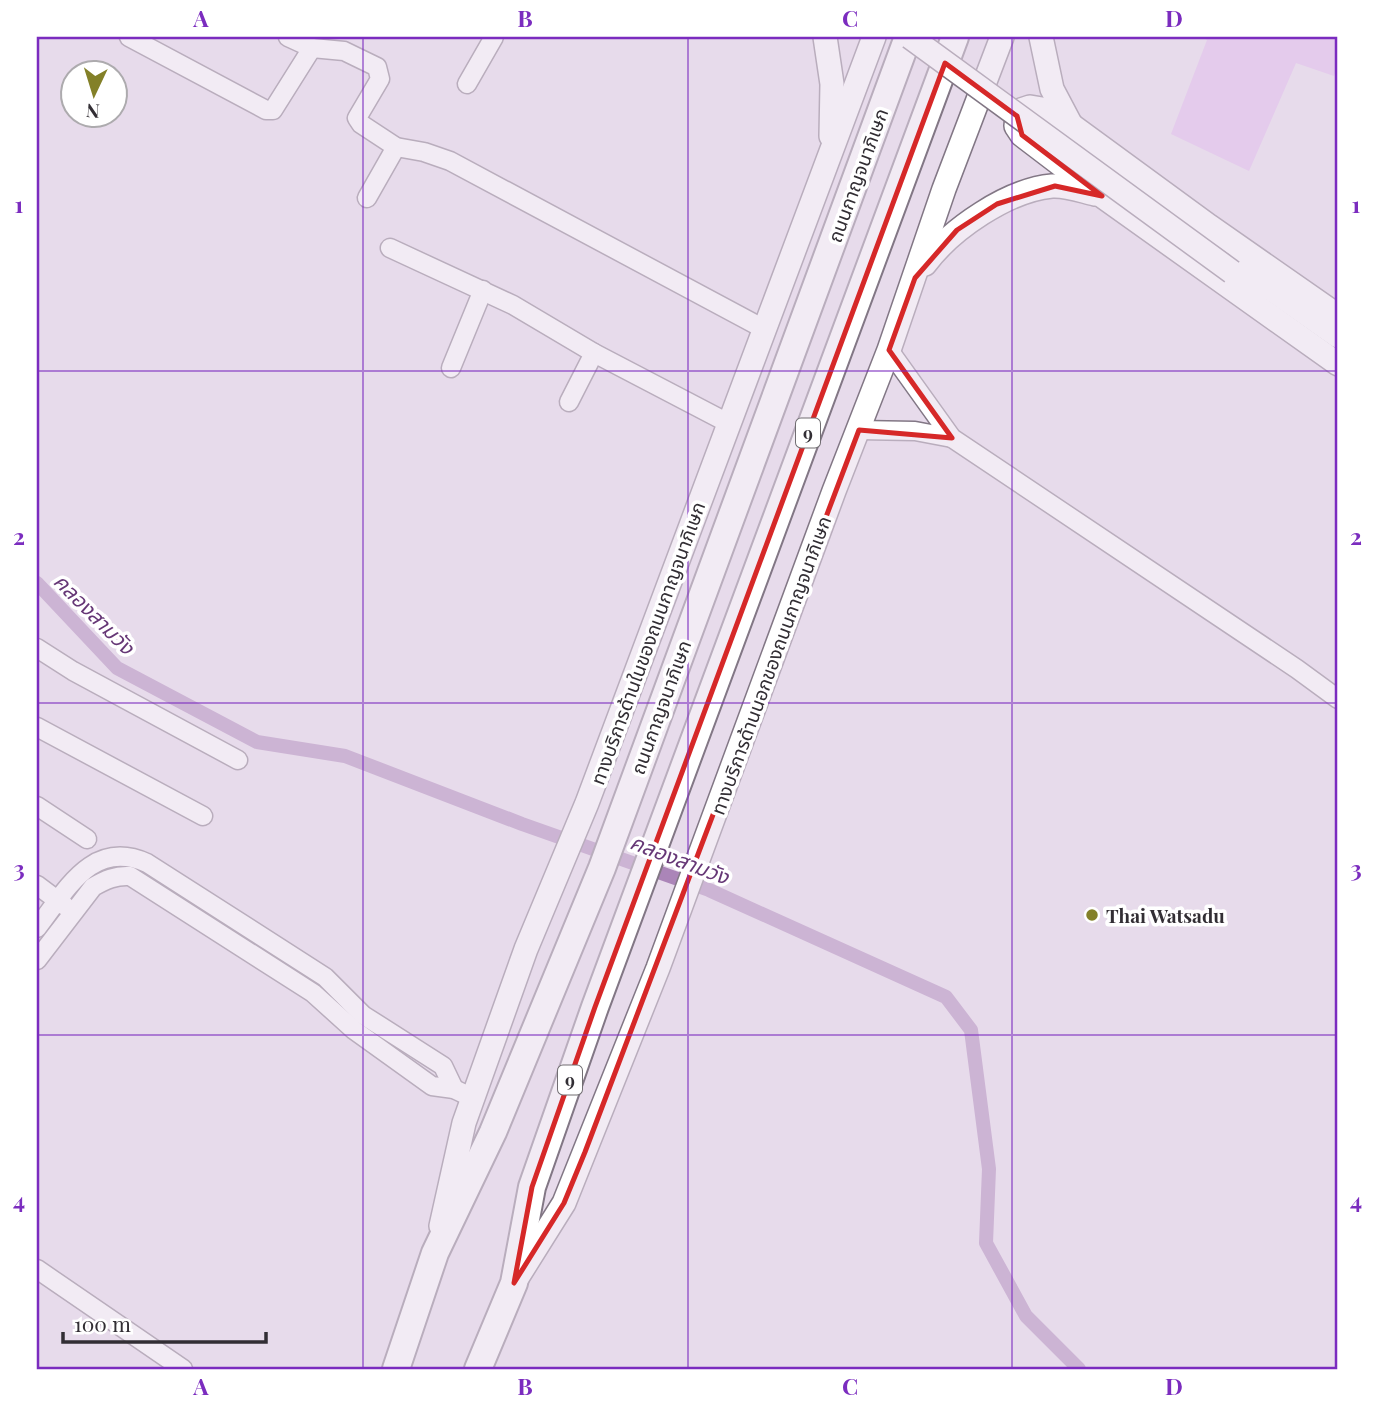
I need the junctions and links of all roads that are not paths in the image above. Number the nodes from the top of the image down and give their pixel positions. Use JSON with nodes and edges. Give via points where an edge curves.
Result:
{"nodes":[{"id":1,"x":129,"y":37,"type":"edge"},
{"id":2,"x":288,"y":37,"type":"edge"},
{"id":3,"x":494,"y":37,"type":"edge"},
{"id":4,"x":825,"y":37,"type":"edge"},
{"id":5,"x":874,"y":37,"type":"edge"},
{"id":6,"x":909,"y":37,"type":"edge"},
{"id":7,"x":925,"y":37,"type":"edge"},
{"id":8,"x":955,"y":37,"type":"edge"},
{"id":9,"x":1002,"y":37,"type":"edge"},
{"id":10,"x":1041,"y":37,"type":"edge"},
{"id":11,"x":312,"y":48,"type":"junction"},
{"id":12,"x":467,"y":84,"type":"dead end"},
{"id":13,"x":1071,"y":125,"type":"junction"},
{"id":14,"x":396,"y":147,"type":"junction"},
{"id":15,"x":831,"y":153,"type":"junction"},
{"id":16,"x":1102,"y":196,"type":"junction"},
{"id":17,"x":367,"y":198,"type":"dead end"},
{"id":18,"x":390,"y":248,"type":"dead end"},
{"id":19,"x":1235,"y":268,"type":"junction"},
{"id":20,"x":915,"y":278,"type":"junction"},
{"id":21,"x":483,"y":290,"type":"junction"},
{"id":22,"x":1338,"y":316,"type":"edge"},
{"id":23,"x":766,"y":330,"type":"junction"},
{"id":24,"x":1338,"y":336,"type":"edge"},
{"id":25,"x":1338,"y":347,"type":"edge"},
{"id":26,"x":889,"y":350,"type":"junction"},
{"id":27,"x":594,"y":353,"type":"junction"},
{"id":28,"x":1338,"y":364,"type":"edge"},
{"id":29,"x":451,"y":368,"type":"dead end"},
{"id":30,"x":569,"y":402,"type":"dead end"},
{"id":31,"x":730,"y":424,"type":"junction"},
{"id":32,"x":859,"y":430,"type":"junction"},
{"id":33,"x":951,"y":438,"type":"junction"},
{"id":34,"x":37,"y":648,"type":"edge"},
{"id":35,"x":1338,"y":699,"type":"edge"},
{"id":36,"x":37,"y":727,"type":"edge"},
{"id":37,"x":238,"y":760,"type":"dead end"},
{"id":38,"x":37,"y":806,"type":"edge"},
{"id":39,"x":203,"y":816,"type":"dead end"},
{"id":40,"x":87,"y":839,"type":"dead end"},
{"id":41,"x":37,"y":885,"type":"edge"},
{"id":42,"x":65,"y":913,"type":"junction"},
{"id":43,"x":40,"y":917,"type":"edge"},
{"id":44,"x":37,"y":960,"type":"edge"},
{"id":45,"x":304,"y":964,"type":"junction"},
{"id":46,"x":293,"y":981,"type":"junction"},
{"id":47,"x":406,"y":1043,"type":"junction"},
{"id":48,"x":396,"y":1060,"type":"junction"},
{"id":49,"x":463,"y":1093,"type":"junction"},
{"id":50,"x":435,"y":1253,"type":"junction"},
{"id":51,"x":37,"y":1269,"type":"edge"},
{"id":52,"x":514,"y":1283,"type":"junction"},
{"id":53,"x":183,"y":1369,"type":"edge"},
{"id":54,"x":396,"y":1369,"type":"edge"},
{"id":55,"x":478,"y":1369,"type":"edge"}],
"edges":[{"from":1,"to":11,"type":"street","via":[[266,110],[273,110],[281,100]]},
{"from":2,"to":11,"type":"street"},
{"from":3,"to":12,"type":"street"},
{"from":4,"to":15,"type":"main road","via":[[832,84]]},
{"from":5,"to":15,"type":"main road","name":"ทางบริการด้านในของถนนกาญจนาภิเษก"},
{"from":6,"to":19,"type":"main road","bridge":true},
{"from":6,"to":50,"type":"highway","name":"ถนนกาญจนาภิเษก","number":"9","via":[[602,868],[493,1132]]},
{"from":7,"to":19,"type":"main road"},
{"from":8,"to":52,"type":"highway","number":"9","via":[[595,1007],[533,1188]]},
{"from":9,"to":20,"type":"main road","name":"ทางบริการด้านนอกของถนนกาญจนาภิเษก"},
{"from":10,"to":13,"type":"main road","via":[[1052,89]]},
{"from":11,"to":14,"type":"street","via":[[344,51],[377,67],[380,79],[357,118]]},
{"from":13,"to":16,"type":"main road","via":[[1030,107],[1021,110],[1016,126]]},
{"from":13,"to":22,"type":"main road"},
{"from":14,"to":17,"type":"street"},
{"from":14,"to":23,"type":"street","via":[[450,160]]},
{"from":15,"to":23,"type":"main road","name":"ทางบริการด้านในของถนนกาญจนาภิเษก"},
{"from":16,"to":20,"type":"main road","via":[[1055,186],[997,204],[957,230]]},
{"from":16,"to":28,"type":"main road"},
{"from":18,"to":21,"type":"street"},
{"from":19,"to":24,"type":"main road"},
{"from":19,"to":25,"type":"main road"},
{"from":20,"to":26,"type":"main road","name":"ทางบริการด้านนอกของถนนกาญจนาภิเษก"},
{"from":21,"to":27,"type":"street"},
{"from":21,"to":29,"type":"street"},
{"from":23,"to":31,"type":"main road","name":"ทางบริการด้านในของถนนกาญจนาภิเษก"},
{"from":26,"to":32,"type":"main road","name":"ทางบริการด้านนอกของถนนกาญจนาภิเษก"},
{"from":26,"to":33,"type":"street"},
{"from":27,"to":30,"type":"street"},
{"from":27,"to":31,"type":"street"},
{"from":31,"to":49,"type":"main road","name":"ทางบริการด้านในของถนนกาญจนาภิเษก","via":[[587,803]]},
{"from":32,"to":33,"type":"street","via":[[915,431]]},
{"from":32,"to":52,"type":"main road","name":"ทางบริการด้านนอกของถนนกาญจนาภิเษก","via":[[654,980],[564,1203]]},
{"from":33,"to":35,"type":"street"},
{"from":34,"to":37,"type":"street"},
{"from":36,"to":39,"type":"street"},
{"from":38,"to":40,"type":"street"},
{"from":41,"to":42,"type":"street"},
{"from":42,"to":43,"type":"street"},
{"from":42,"to":44,"type":"street"},
{"from":42,"to":45,"type":"street","via":[[82,871],[116,855],[131,856]]},
{"from":42,"to":46,"type":"street","via":[[105,880],[130,876]]},
{"from":45,"to":46,"type":"street"},
{"from":45,"to":47,"type":"street","via":[[325,977],[363,1015]]},
{"from":46,"to":48,"type":"street"},
{"from":47,"to":48,"type":"street"},
{"from":47,"to":49,"type":"street","via":[[443,1066]]},
{"from":48,"to":49,"type":"street","via":[[432,1086]]},
{"from":49,"to":50,"type":"main road","name":"ทางบริการด้านในของถนนกาญจนาภิเษก","via":[[464,1123]]},
{"from":50,"to":54,"type":"highway","name":"ถนนกาญจนาภิเษก","number":"9"},
{"from":51,"to":53,"type":"street"},
{"from":52,"to":55,"type":"highway","number":"9"}]}
